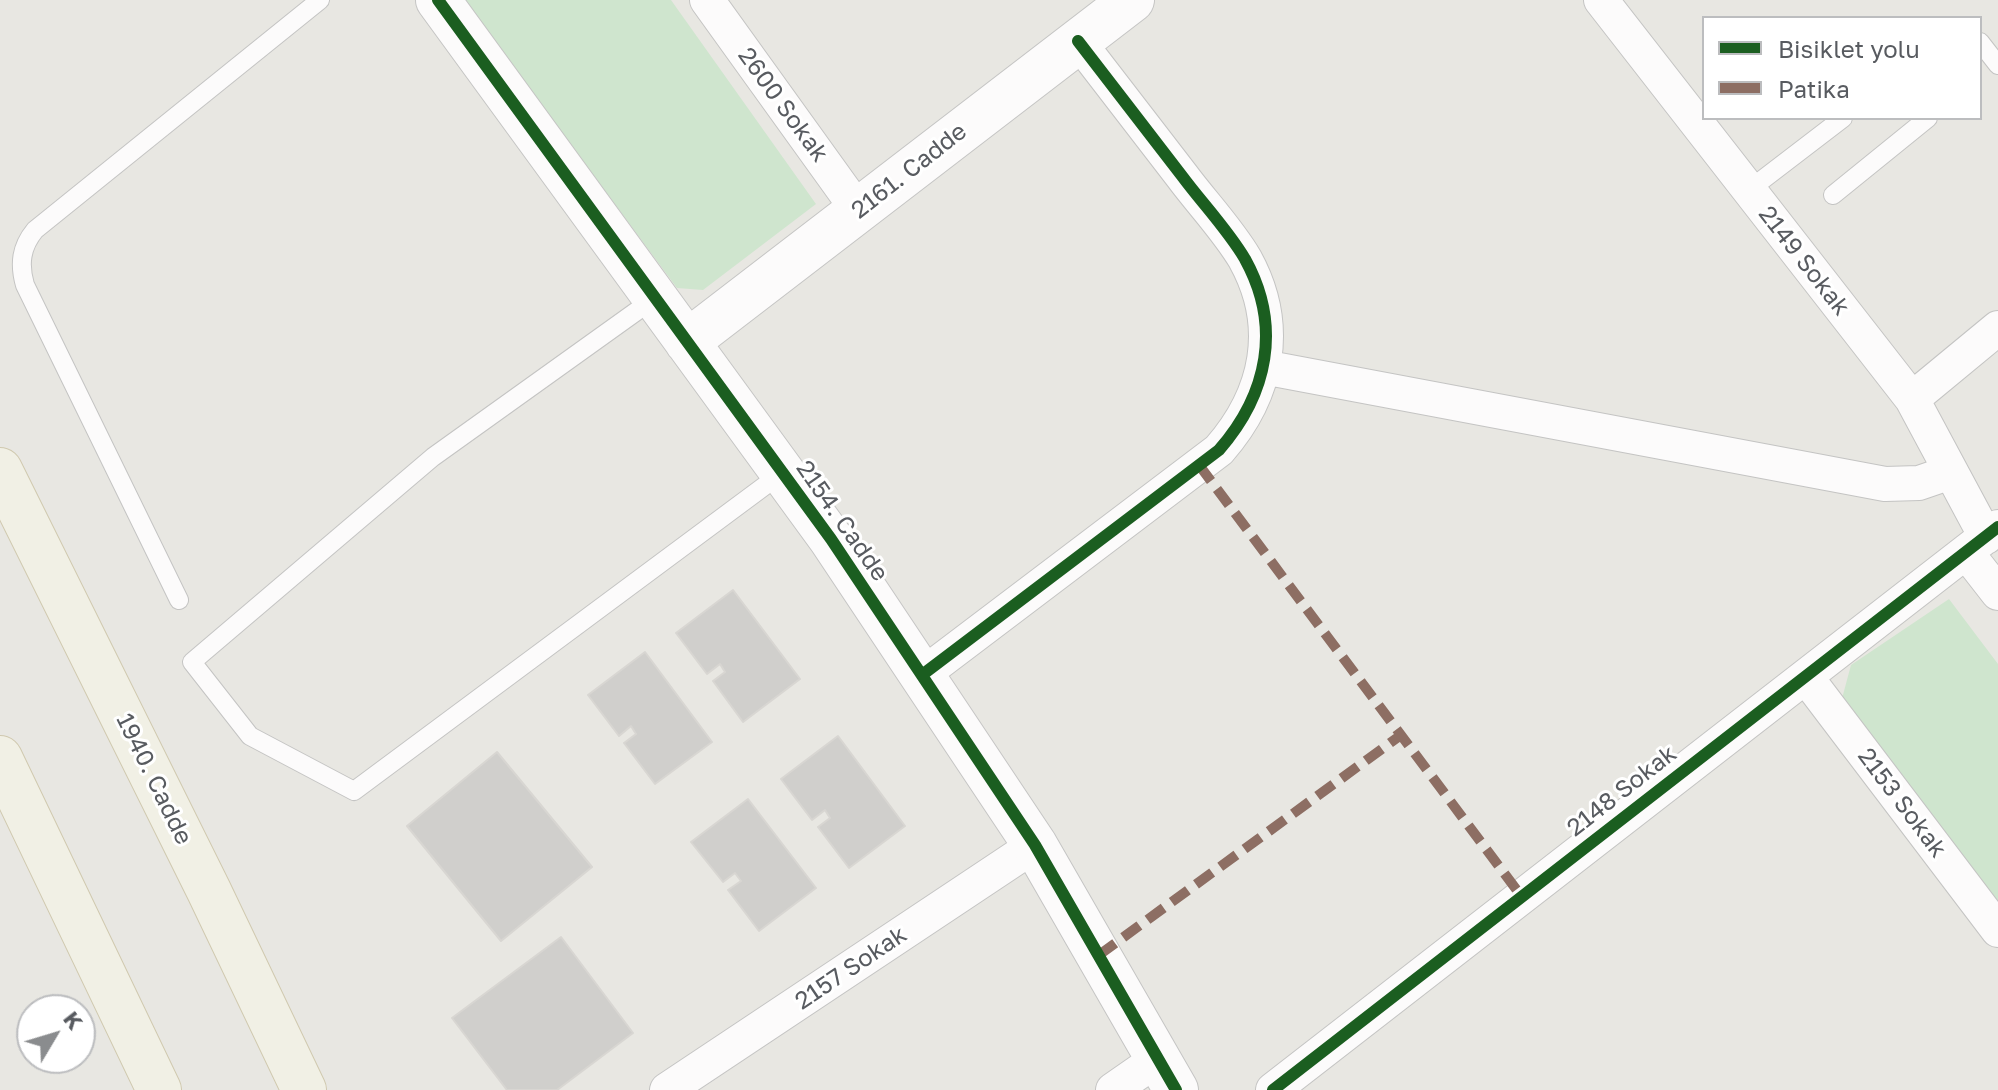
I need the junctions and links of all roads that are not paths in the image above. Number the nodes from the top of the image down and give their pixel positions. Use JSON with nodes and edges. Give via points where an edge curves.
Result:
{"nodes":[{"id":1,"x":320,"y":0,"type":"edge"},
{"id":2,"x":438,"y":0,"type":"edge"},
{"id":3,"x":707,"y":0,"type":"edge"},
{"id":4,"x":1132,"y":0,"type":"edge"},
{"id":5,"x":1601,"y":0,"type":"edge"},
{"id":6,"x":1078,"y":41,"type":"junction"},
{"id":7,"x":1982,"y":45,"type":"edge"},
{"id":8,"x":1997,"y":64,"type":"edge"},
{"id":9,"x":1840,"y":120,"type":"edge"},
{"id":10,"x":1926,"y":120,"type":"edge"},
{"id":11,"x":1749,"y":190,"type":"junction"},
{"id":12,"x":1833,"y":195,"type":"dead end"},
{"id":13,"x":858,"y":210,"type":"junction"},
{"id":14,"x":655,"y":298,"type":"junction"},
{"id":15,"x":1998,"y":328,"type":"edge"},
{"id":16,"x":687,"y":342,"type":"junction"},
{"id":17,"x":1263,"y":367,"type":"junction"},
{"id":18,"x":1912,"y":399,"type":"junction"},
{"id":19,"x":0,"y":470,"type":"edge"},
{"id":20,"x":1951,"y":472,"type":"junction"},
{"id":21,"x":782,"y":473,"type":"junction"},
{"id":22,"x":1983,"y":539,"type":"edge"},
{"id":23,"x":1998,"y":593,"type":"edge"},
{"id":24,"x":179,"y":600,"type":"dead end"},
{"id":25,"x":922,"y":675,"type":"junction"},
{"id":26,"x":1806,"y":677,"type":"junction"},
{"id":27,"x":0,"y":758,"type":"edge"},
{"id":28,"x":1035,"y":845,"type":"junction"},
{"id":29,"x":1998,"y":930,"type":"edge"},
{"id":30,"x":1168,"y":1074,"type":"edge"},
{"id":31,"x":159,"y":1090,"type":"edge"},
{"id":32,"x":304,"y":1090,"type":"edge"},
{"id":33,"x":667,"y":1090,"type":"edge"},
{"id":34,"x":1113,"y":1090,"type":"edge"},
{"id":35,"x":1273,"y":1090,"type":"edge"}],
"edges":[{"from":1,"to":24,"type":"lane","via":[[35,230],[21,258],[25,285]]},
{"from":2,"to":14,"type":"street","name":"2154. Cadde"},
{"from":3,"to":13,"type":"street","name":"2600 Sokak"},
{"from":4,"to":6,"type":"street","name":"2161. Cadde"},
{"from":5,"to":11,"type":"street","name":"2149 Sokak"},
{"from":6,"to":13,"type":"street","name":"2161. Cadde"},
{"from":6,"to":17,"type":"street","via":[[1243,255],[1261,298]]},
{"from":7,"to":8,"type":"lane"},
{"from":9,"to":11,"type":"lane"},
{"from":10,"to":12,"type":"lane"},
{"from":11,"to":18,"type":"street","name":"2149 Sokak"},
{"from":13,"to":16,"type":"street","name":"2161. Cadde"},
{"from":14,"to":16,"type":"street","name":"2154. Cadde"},
{"from":14,"to":21,"type":"lane","via":[[433,457],[192,662],[250,736],[354,791]]},
{"from":15,"to":18,"type":"street"},
{"from":16,"to":21,"type":"street","name":"2154. Cadde"},
{"from":17,"to":20,"type":"street","via":[[1885,484],[1919,483]]},
{"from":17,"to":25,"type":"street","via":[[1247,412],[1219,450]]},
{"from":18,"to":20,"type":"street","name":"2149 Sokak"},
{"from":19,"to":32,"type":"main road","name":"1940. Cadde"},
{"from":20,"to":22,"type":"street","name":"2149 Sokak"},
{"from":21,"to":25,"type":"street","name":"2154. Cadde"},
{"from":22,"to":23,"type":"street","name":"2149 Sokak"},
{"from":22,"to":26,"type":"street","name":"2148 Sokak"},
{"from":25,"to":28,"type":"street","name":"2154. Cadde"},
{"from":26,"to":29,"type":"street","name":"2153 Sokak"},
{"from":26,"to":35,"type":"street","name":"2148 Sokak"},
{"from":27,"to":31,"type":"main road"},
{"from":28,"to":30,"type":"street","name":"2154. Cadde"},
{"from":28,"to":33,"type":"street","name":"2157 Sokak"},
{"from":30,"to":34,"type":"street"}]}
